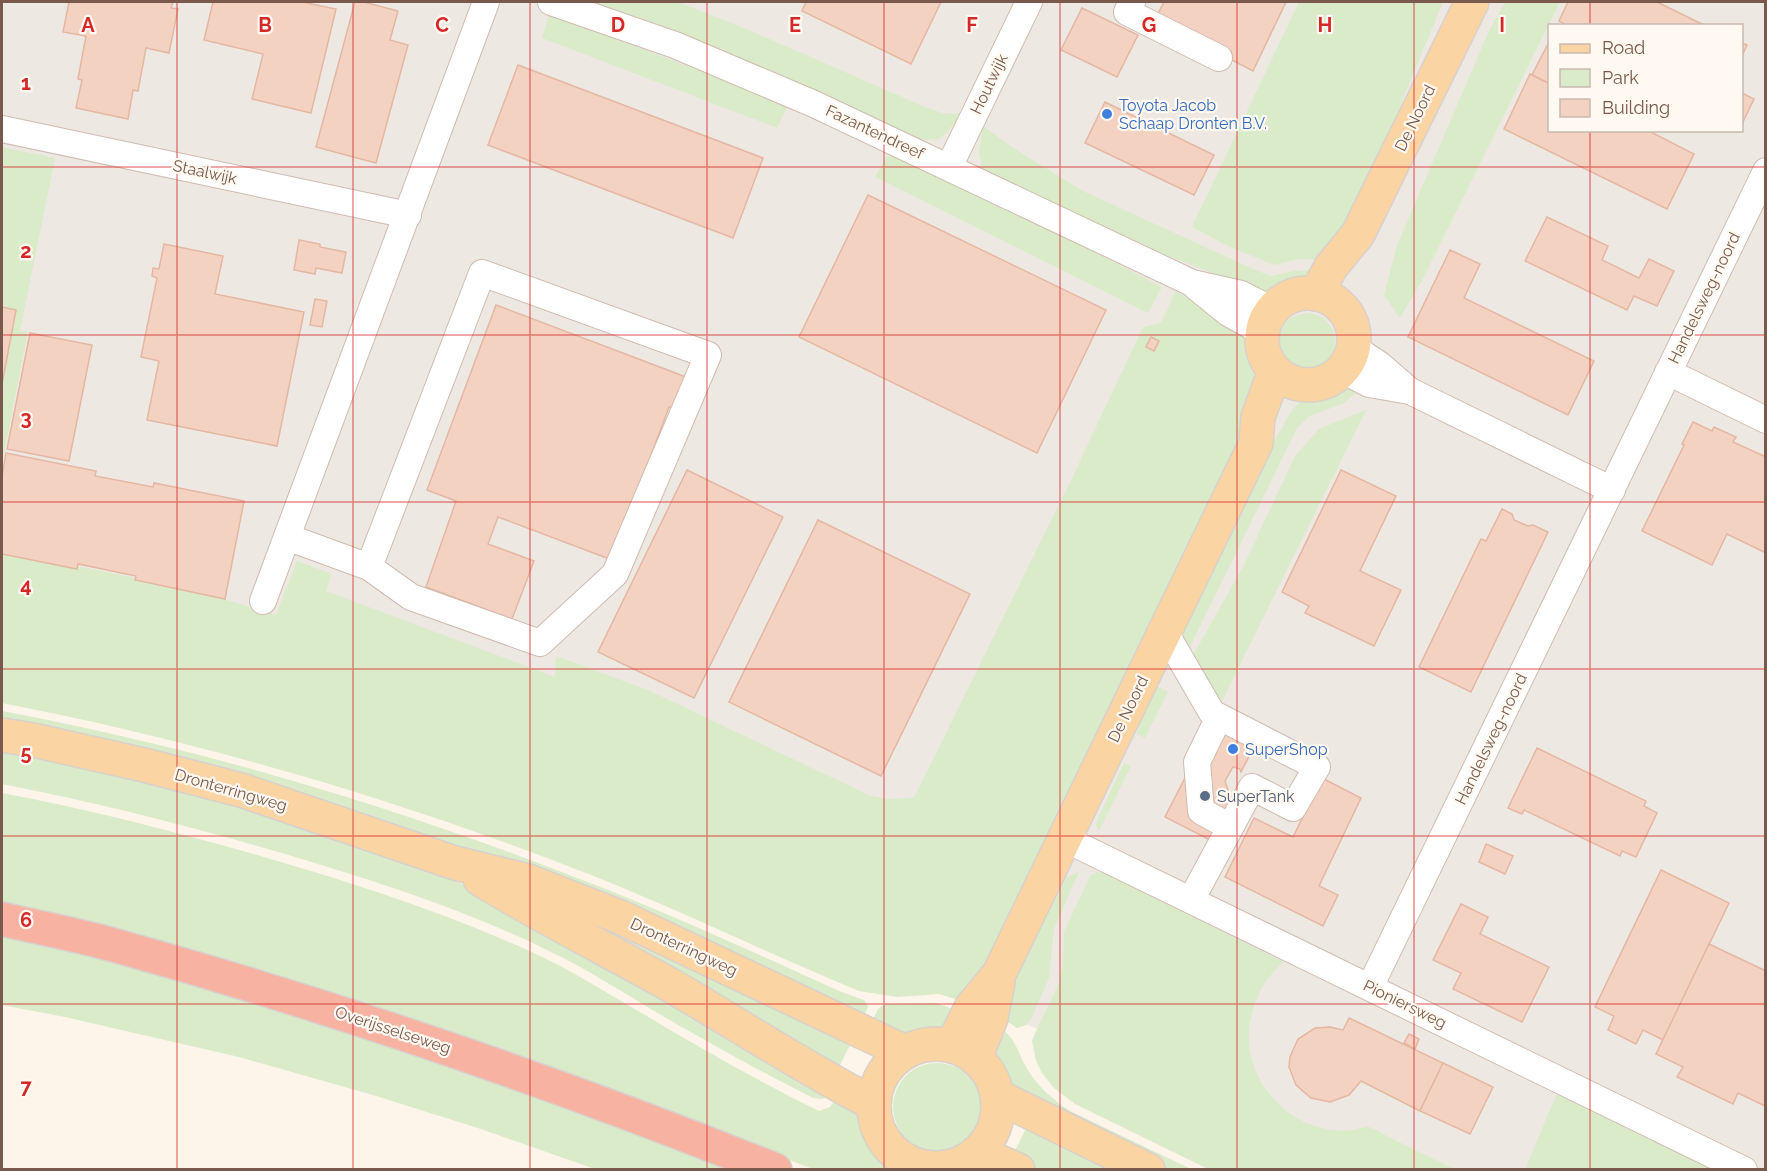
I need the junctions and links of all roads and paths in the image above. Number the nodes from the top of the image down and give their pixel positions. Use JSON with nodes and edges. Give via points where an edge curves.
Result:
{"nodes":[{"id":1,"x":486,"y":2,"type":"edge"},
{"id":2,"x":551,"y":2,"type":"edge"},
{"id":3,"x":1029,"y":2,"type":"edge"},
{"id":4,"x":1132,"y":2,"type":"edge"},
{"id":5,"x":1472,"y":2,"type":"edge"},
{"id":6,"x":1219,"y":58,"type":"dead end"},
{"id":7,"x":2,"y":129,"type":"edge"},
{"id":8,"x":949,"y":167,"type":"junction"},
{"id":9,"x":1766,"y":171,"type":"edge"},
{"id":10,"x":408,"y":215,"type":"junction"},
{"id":11,"x":1327,"y":299,"type":"junction"},
{"id":12,"x":1267,"y":321,"type":"junction"},
{"id":13,"x":1347,"y":359,"type":"junction"},
{"id":14,"x":1668,"y":372,"type":"junction"},
{"id":15,"x":1286,"y":378,"type":"junction"},
{"id":16,"x":1766,"y":420,"type":"edge"},
{"id":17,"x":1611,"y":490,"type":"junction"},
{"id":18,"x":287,"y":537,"type":"junction"},
{"id":19,"x":369,"y":567,"type":"junction"},
{"id":20,"x":262,"y":601,"type":"dead end"},
{"id":21,"x":1165,"y":632,"type":"junction"},
{"id":22,"x":1219,"y":717,"type":"junction"},
{"id":23,"x":2,"y":735,"type":"edge"},
{"id":24,"x":1230,"y":827,"type":"junction"},
{"id":25,"x":1065,"y":839,"type":"junction"},
{"id":26,"x":455,"y":863,"type":"junction"},
{"id":27,"x":1191,"y":900,"type":"junction"},
{"id":28,"x":2,"y":919,"type":"edge"},
{"id":29,"x":1370,"y":987,"type":"junction"},
{"id":30,"x":905,"y":1052,"type":"junction"},
{"id":31,"x":963,"y":1052,"type":"junction"},
{"id":32,"x":997,"y":1096,"type":"junction"},
{"id":33,"x":874,"y":1104,"type":"junction"},
{"id":34,"x":977,"y":1152,"type":"junction"},
{"id":35,"x":775,"y":1170,"type":"edge"},
{"id":36,"x":1018,"y":1170,"type":"edge"},
{"id":37,"x":1148,"y":1170,"type":"edge"},
{"id":38,"x":1744,"y":1170,"type":"edge"}],
"edges":[{"from":1,"to":10,"type":"street"},
{"from":2,"to":8,"type":"street","name":"Fazantendreef","via":[[675,45]]},
{"from":3,"to":8,"type":"street","name":"Houtwijk"},
{"from":4,"to":6,"type":"street","via":[[1127,12]]},
{"from":5,"to":11,"type":"main road","name":"De Noord","via":[[1358,234],[1353,265]]},
{"from":7,"to":10,"type":"street","name":"Staalwijk"},
{"from":8,"to":12,"type":"street","name":"Fazantendreef","via":[[1192,283],[1241,294]]},
{"from":9,"to":14,"type":"street","name":"Handelsweg-noord"},
{"from":10,"to":18,"type":"street"},
{"from":11,"to":12,"type":"main road","via":[[1296,294],[1287,298]]},
{"from":11,"to":13,"type":"main road","via":[[1344,311],[1353,328]]},
{"from":12,"to":15,"type":"main road","via":[[1261,340],[1265,357]]},
{"from":13,"to":15,"type":"main road","via":[[1321,383]]},
{"from":13,"to":17,"type":"street","via":[[1369,384],[1410,391]]},
{"from":14,"to":16,"type":"street"},
{"from":14,"to":17,"type":"street","name":"Handelsweg-noord"},
{"from":15,"to":21,"type":"main road","name":"De Noord","via":[[1276,426],[1256,443]]},
{"from":17,"to":29,"type":"street","name":"Handelsweg-noord"},
{"from":18,"to":19,"type":"street"},
{"from":18,"to":20,"type":"street"},
{"from":19,"to":19,"type":"street","via":[[411,597],[540,643],[615,574],[708,355],[482,273]]},
{"from":21,"to":22,"type":"street","via":[[1212,713]]},
{"from":21,"to":25,"type":"main road","name":"De Noord"},
{"from":22,"to":24,"type":"street","via":[[1197,762],[1201,811]]},
{"from":22,"to":24,"type":"street","via":[[1317,767],[1293,808],[1252,788]]},
{"from":23,"to":26,"type":"main road","name":"Dronterringweg","via":[[241,790]]},
{"from":24,"to":27,"type":"street"},
{"from":25,"to":27,"type":"street","name":"Pioniersweg"},
{"from":25,"to":31,"type":"main road","name":"De Noord","via":[[999,974],[971,1008]]},
{"from":26,"to":30,"type":"main road","name":"Dronterringweg","via":[[528,881],[620,917]]},
{"from":26,"to":33,"type":"main road","name":"Dronterringweg"},
{"from":27,"to":29,"type":"street","name":"Pioniersweg"},
{"from":28,"to":35,"type":"highway","name":"Overijsselseweg","via":[[114,945],[303,1001],[648,1119]]},
{"from":29,"to":38,"type":"street","name":"Pioniersweg"},
{"from":30,"to":31,"type":"main road","via":[[936,1044]]},
{"from":30,"to":33,"type":"main road","via":[[889,1065],[878,1083]]},
{"from":31,"to":32,"type":"main road","via":[[985,1068]]},
{"from":32,"to":34,"type":"main road","via":[[994,1126]]},
{"from":32,"to":37,"type":"main road"},
{"from":33,"to":34,"type":"main road","via":[[879,1132],[897,1155],[909,1162],[923,1167],[952,1166]]},
{"from":34,"to":36,"type":"main road"}]}
